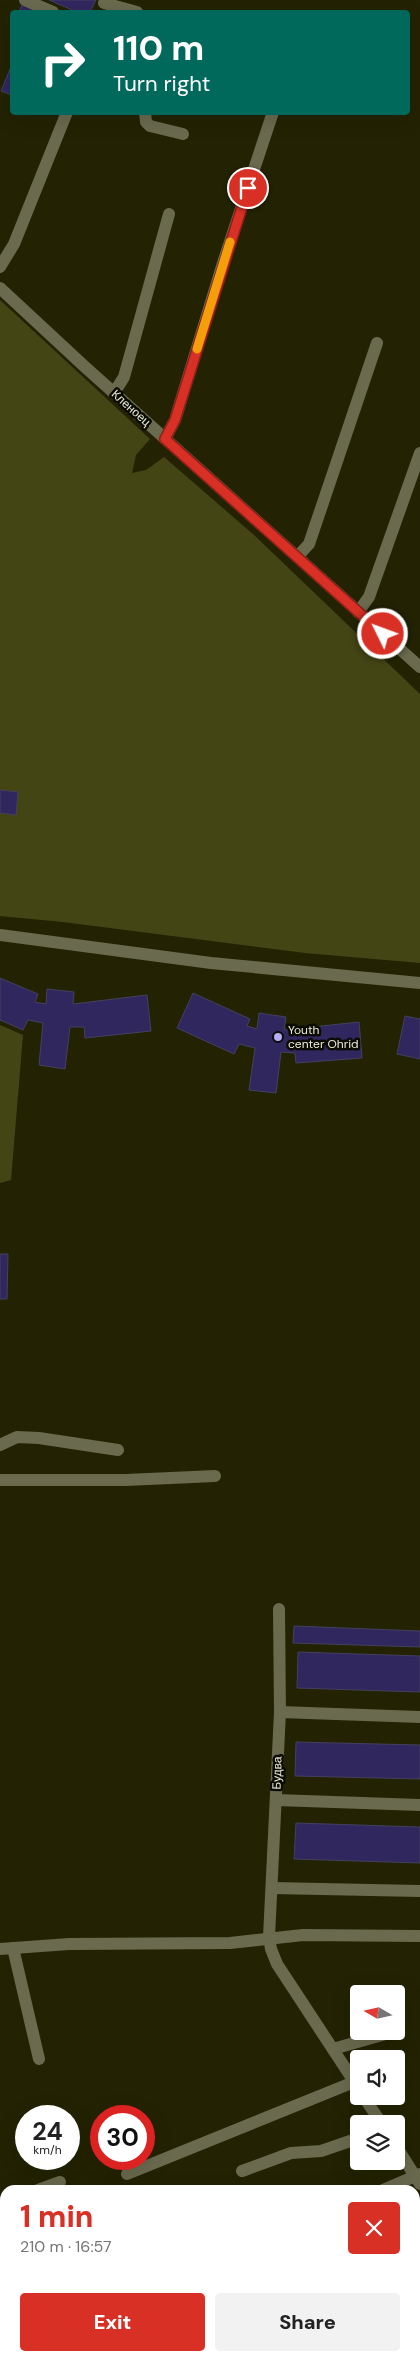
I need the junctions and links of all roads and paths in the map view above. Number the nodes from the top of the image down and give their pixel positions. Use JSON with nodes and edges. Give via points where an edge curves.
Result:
{"nodes":[{"id":1,"x":25,"y":0,"type":"edge"},
{"id":2,"x":103,"y":5,"type":"edge"},
{"id":3,"x":48,"y":10,"type":"edge"},
{"id":4,"x":127,"y":10,"type":"edge"},
{"id":5,"x":66,"y":115,"type":"edge"},
{"id":6,"x":145,"y":115,"type":"edge"},
{"id":7,"x":271,"y":115,"type":"edge"},
{"id":8,"x":184,"y":134,"type":"dead end"},
{"id":9,"x":169,"y":214,"type":"dead end"},
{"id":10,"x":0,"y":267,"type":"edge"},
{"id":11,"x":0,"y":288,"type":"edge"},
{"id":12,"x":377,"y":344,"type":"dead end"},
{"id":13,"x":114,"y":393,"type":"junction"},
{"id":14,"x":165,"y":439,"type":"junction"},
{"id":15,"x":420,"y":452,"type":"edge"},
{"id":16,"x":297,"y":558,"type":"junction"},
{"id":17,"x":358,"y":612,"type":"junction"},
{"id":18,"x":420,"y":667,"type":"edge"},
{"id":19,"x":0,"y":935,"type":"edge"},
{"id":20,"x":420,"y":983,"type":"edge"},
{"id":21,"x":0,"y":1446,"type":"edge"},
{"id":22,"x":118,"y":1450,"type":"dead end"},
{"id":23,"x":215,"y":1476,"type":"dead end"},
{"id":24,"x":0,"y":1480,"type":"edge"},
{"id":25,"x":278,"y":1609,"type":"dead end"},
{"id":26,"x":280,"y":1712,"type":"junction"},
{"id":27,"x":420,"y":1717,"type":"edge"},
{"id":28,"x":276,"y":1800,"type":"junction"},
{"id":29,"x":420,"y":1805,"type":"edge"},
{"id":30,"x":272,"y":1888,"type":"junction"},
{"id":31,"x":420,"y":1891,"type":"edge"},
{"id":32,"x":420,"y":1936,"type":"edge"},
{"id":33,"x":270,"y":1937,"type":"junction"},
{"id":34,"x":6,"y":1948,"type":"edge"},
{"id":35,"x":364,"y":2040,"type":"edge"},
{"id":36,"x":333,"y":2049,"type":"junction"},
{"id":37,"x":39,"y":2059,"type":"dead end"},
{"id":38,"x":350,"y":2076,"type":"edge"},
{"id":39,"x":350,"y":2088,"type":"edge"},
{"id":40,"x":350,"y":2141,"type":"edge"},
{"id":41,"x":405,"y":2159,"type":"edge"},
{"id":42,"x":242,"y":2171,"type":"dead end"},
{"id":43,"x":127,"y":2174,"type":"dead end"},
{"id":44,"x":418,"y":2178,"type":"edge"},
{"id":45,"x":60,"y":2182,"type":"dead end"},
{"id":46,"x":52,"y":2185,"type":"edge"},
{"id":47,"x":398,"y":2185,"type":"edge"}],
"edges":[{"from":1,"to":3,"type":"street"},
{"from":2,"to":4,"type":"street"},
{"from":5,"to":10,"type":"street","via":[[14,244]]},
{"from":6,"to":8,"type":"street","via":[[150,126]]},
{"from":7,"to":14,"type":"street","via":[[175,420]]},
{"from":9,"to":13,"type":"street","via":[[124,377]]},
{"from":11,"to":13,"type":"street","name":"Кленоец"},
{"from":12,"to":16,"type":"street","via":[[309,544]]},
{"from":13,"to":14,"type":"street","name":"Кленоец"},
{"from":14,"to":16,"type":"street","name":"Кленоец"},
{"from":15,"to":17,"type":"street","via":[[369,596]]},
{"from":16,"to":17,"type":"street","name":"Кленоец"},
{"from":17,"to":18,"type":"street","name":"Кленоец"},
{"from":19,"to":20,"type":"street","via":[[211,963]]},
{"from":21,"to":22,"type":"street","via":[[24,1437]]},
{"from":23,"to":24,"type":"street"},
{"from":25,"to":26,"type":"street","name":"Будва"},
{"from":26,"to":27,"type":"street"},
{"from":26,"to":28,"type":"street","name":"Будва"},
{"from":28,"to":29,"type":"street"},
{"from":28,"to":30,"type":"street","name":"Будва"},
{"from":30,"to":31,"type":"street"},
{"from":30,"to":33,"type":"street","name":"Будва"},
{"from":32,"to":33,"type":"street"},
{"from":33,"to":34,"type":"street","via":[[230,1943],[69,1944]]},
{"from":33,"to":36,"type":"street","name":"Будва","via":[[277,1964]]},
{"from":34,"to":37,"type":"street"},
{"from":35,"to":36,"type":"street"},
{"from":36,"to":38,"type":"street","name":"Будва"},
{"from":39,"to":43,"type":"street"},
{"from":40,"to":42,"type":"street","via":[[321,2151],[291,2153]]},
{"from":41,"to":44,"type":"street"},
{"from":44,"to":47,"type":"street"},
{"from":45,"to":46,"type":"street"}]}
